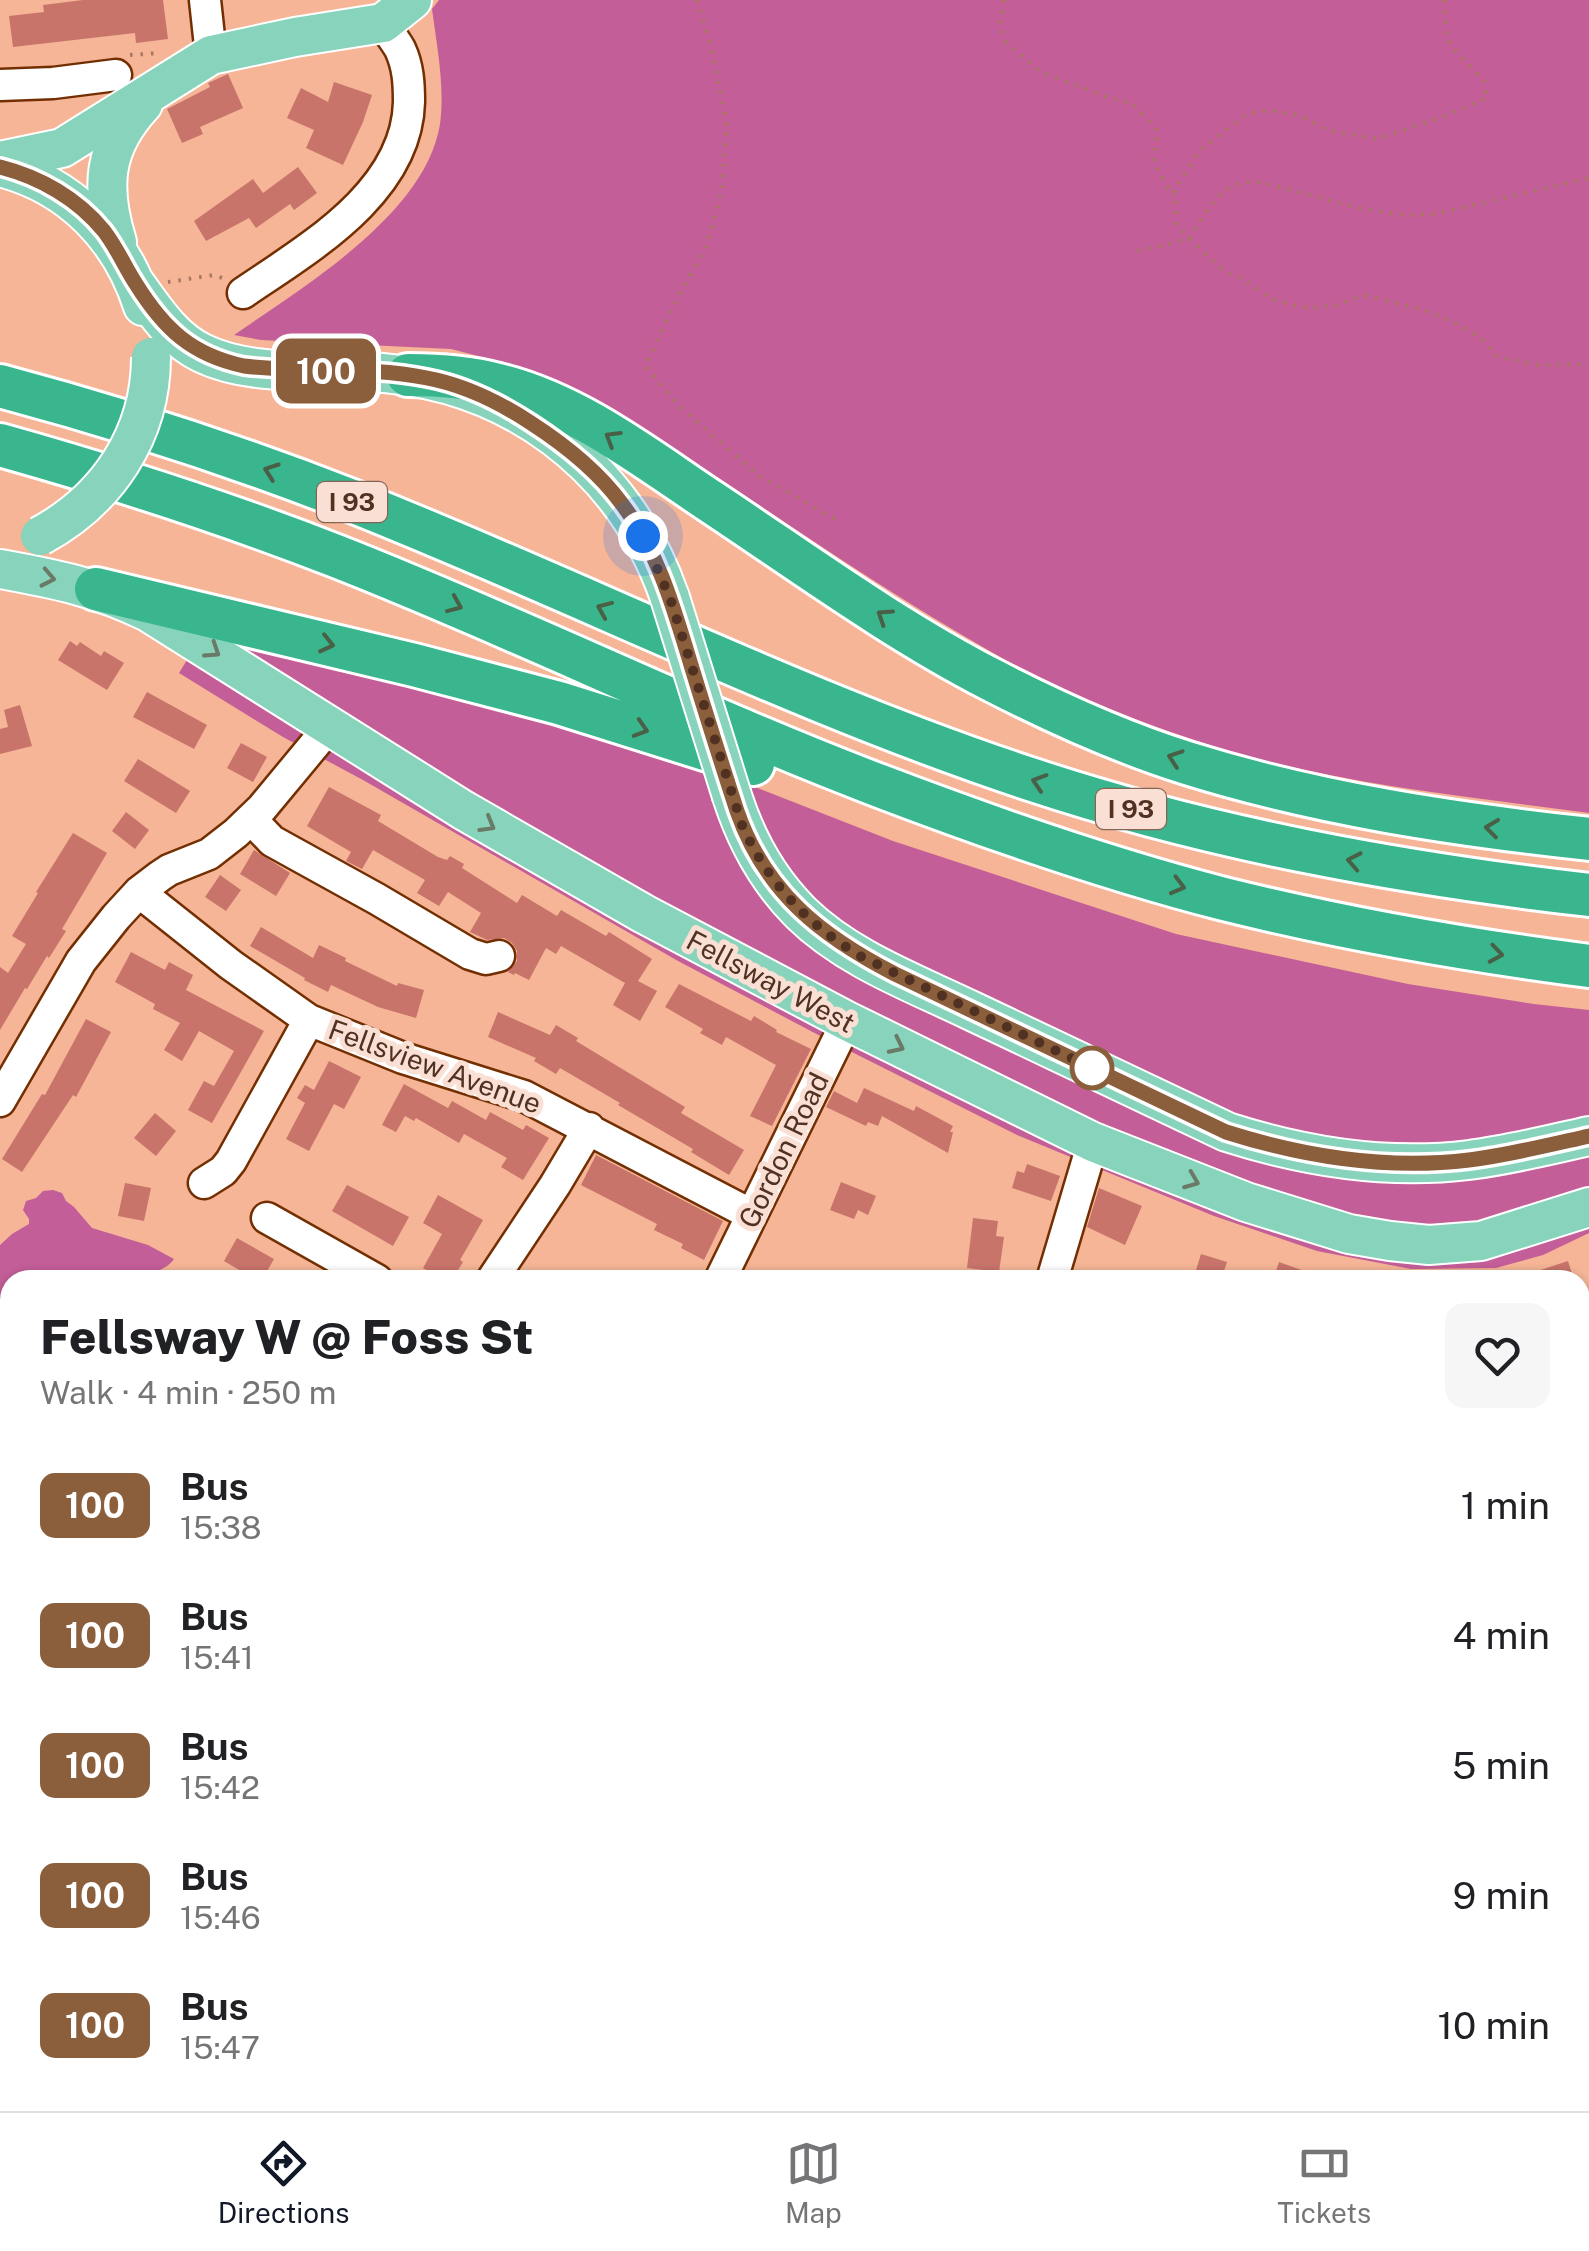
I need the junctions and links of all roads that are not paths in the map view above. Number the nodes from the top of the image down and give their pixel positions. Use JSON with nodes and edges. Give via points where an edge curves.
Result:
{"nodes":[{"id":1,"x":204,"y":0,"type":"edge"},
{"id":2,"x":412,"y":0,"type":"edge"},
{"id":3,"x":382,"y":23,"type":"junction"},
{"id":4,"x":211,"y":55,"type":"junction"},
{"id":5,"x":116,"y":75,"type":"road end"},
{"id":6,"x":0,"y":85,"type":"edge"},
{"id":7,"x":159,"y":87,"type":"junction"},
{"id":8,"x":0,"y":164,"type":"edge"},
{"id":9,"x":139,"y":274,"type":"junction"},
{"id":10,"x":243,"y":293,"type":"road end"},
{"id":11,"x":408,"y":375,"type":"junction"},
{"id":12,"x":0,"y":386,"type":"edge"},
{"id":13,"x":0,"y":446,"type":"edge"},
{"id":14,"x":0,"y":551,"type":"edge"},
{"id":15,"x":0,"y":569,"type":"edge"},
{"id":16,"x":96,"y":589,"type":"junction"},
{"id":17,"x":330,"y":726,"type":"junction"},
{"id":18,"x":902,"y":794,"type":"junction"},
{"id":19,"x":251,"y":819,"type":"junction"},
{"id":20,"x":1589,"y":839,"type":"edge"},
{"id":21,"x":139,"y":892,"type":"junction"},
{"id":22,"x":1589,"y":894,"type":"edge"},
{"id":23,"x":498,"y":956,"type":"dead end"},
{"id":24,"x":1589,"y":966,"type":"edge"},
{"id":25,"x":309,"y":1020,"type":"junction"},
{"id":26,"x":847,"y":1021,"type":"junction"},
{"id":27,"x":0,"y":1100,"type":"edge"},
{"id":28,"x":588,"y":1128,"type":"junction"},
{"id":29,"x":1589,"y":1136,"type":"edge"},
{"id":30,"x":1093,"y":1142,"type":"junction"},
{"id":31,"x":204,"y":1183,"type":"dead end"},
{"id":32,"x":1589,"y":1207,"type":"edge"},
{"id":33,"x":752,"y":1214,"type":"junction"},
{"id":34,"x":268,"y":1218,"type":"dead end"},
{"id":35,"x":359,"y":1270,"type":"edge"},
{"id":36,"x":499,"y":1270,"type":"edge"},
{"id":37,"x":725,"y":1270,"type":"edge"},
{"id":38,"x":1055,"y":1270,"type":"edge"}],
"edges":[{"from":1,"to":4,"type":"street"},
{"from":2,"to":3,"type":"main road"},
{"from":3,"to":4,"type":"main road"},
{"from":3,"to":10,"type":"street","via":[[409,79],[403,141],[383,180]]},
{"from":4,"to":7,"type":"main road"},
{"from":5,"to":6,"type":"street"},
{"from":7,"to":8,"type":"main road","via":[[62,148]]},
{"from":7,"to":9,"type":"main road","via":[[125,123],[108,168],[110,222]]},
{"from":8,"to":9,"type":"main road","via":[[70,199]]},
{"from":9,"to":11,"type":"main road","via":[[160,317],[180,339],[225,362]]},
{"from":9,"to":14,"type":"main road","bridge":true,"via":[[151,358],[134,437],[88,503],[62,524]]},
{"from":20,"to":11,"type":"highway","one_way":true,"via":[[1320,798],[1119,738],[959,662],[565,410],[497,384]]},
{"from":11,"to":29,"type":"main road","bridge":true,"via":[[494,400],[572,453],[624,506],[670,598],[750,842],[803,915],[833,939],[1226,1132],[1267,1145],[1323,1157],[1437,1163]]},
{"from":22,"to":12,"type":"highway","number":"I 93","one_way":true,"via":[[1310,852],[1167,820],[1029,778],[806,694],[283,475],[144,426]]},
{"from":13,"to":18,"type":"highway","number":"I 93","one_way":true,"via":[[128,482],[338,557]]},
{"from":15,"to":16,"type":"main road","name":"Fellsway West","one_way":true},
{"from":16,"to":17,"type":"main road","name":"Fellsway West","one_way":true,"via":[[184,632]]},
{"from":16,"to":18,"type":"highway","one_way":true,"via":[[559,703],[752,764]]},
{"from":17,"to":19,"type":"street"},
{"from":17,"to":26,"type":"main road","name":"Fellsway West","one_way":true,"via":[[644,914]]},
{"from":18,"to":24,"type":"highway","number":"I 93","one_way":true,"via":[[1085,859],[1225,899],[1424,942]]},
{"from":19,"to":21,"type":"street","via":[[209,854],[169,870]]},
{"from":19,"to":23,"type":"street","via":[[272,841],[470,954]]},
{"from":21,"to":25,"type":"street","name":"Fellsview Avenue"},
{"from":21,"to":27,"type":"street","via":[[81,961]]},
{"from":25,"to":28,"type":"street","name":"Fellsview Avenue","via":[[524,1096]]},
{"from":25,"to":31,"type":"street","via":[[231,1161]]},
{"from":26,"to":30,"type":"main road","name":"Fellsway West","one_way":true},
{"from":26,"to":33,"type":"street","name":"Gordon Road"},
{"from":28,"to":33,"type":"street","name":"Fellsview Avenue"},
{"from":28,"to":36,"type":"street"},
{"from":30,"to":32,"type":"main road","name":"Fellsway West","one_way":true,"via":[[1246,1202],[1390,1241],[1482,1241]]},
{"from":30,"to":38,"type":"street"},
{"from":33,"to":37,"type":"street","name":"Gordon Road"},
{"from":34,"to":35,"type":"street"}]}
